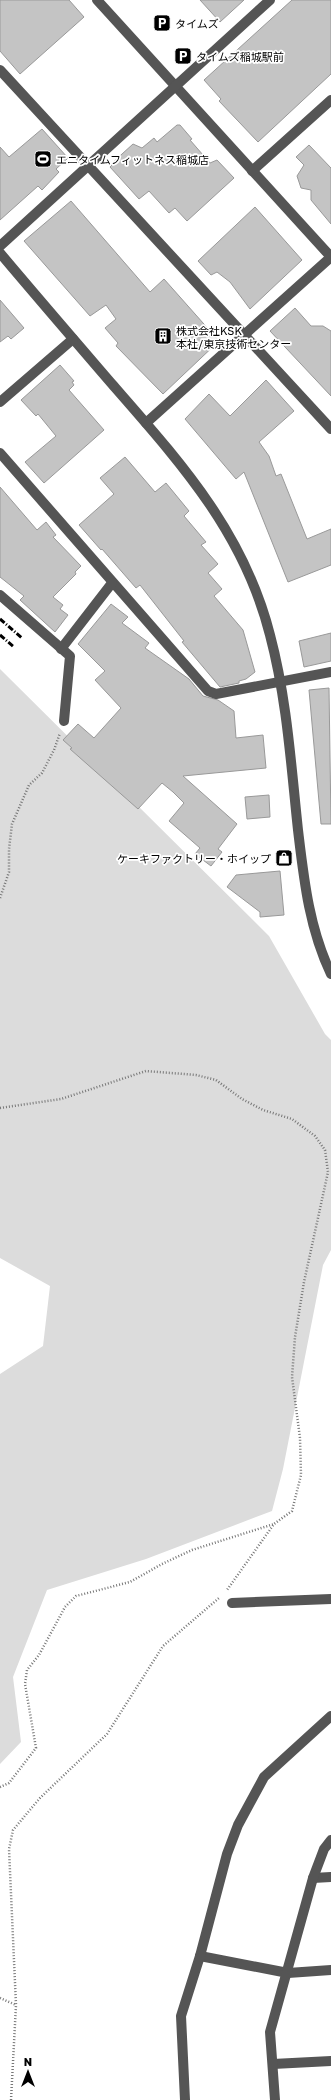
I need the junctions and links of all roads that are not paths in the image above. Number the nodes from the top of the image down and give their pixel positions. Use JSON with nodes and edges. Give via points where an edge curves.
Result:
{"nodes":[{"id":1,"x":270,"y":0,"type":"edge"},
{"id":2,"x":102,"y":2,"type":"edge"},
{"id":3,"x":0,"y":70,"type":"edge"},
{"id":4,"x":176,"y":87,"type":"junction"},
{"id":5,"x":331,"y":100,"type":"edge"},
{"id":6,"x":88,"y":166,"type":"junction"},
{"id":7,"x":252,"y":171,"type":"junction"},
{"id":8,"x":0,"y":246,"type":"edge"},
{"id":9,"x":0,"y":253,"type":"edge"},
{"id":10,"x":331,"y":257,"type":"edge"},
{"id":11,"x":242,"y":335,"type":"junction"},
{"id":12,"x":73,"y":339,"type":"junction"},
{"id":13,"x":0,"y":402,"type":"edge"},
{"id":14,"x":146,"y":423,"type":"junction"},
{"id":15,"x":331,"y":429,"type":"edge"},
{"id":16,"x":0,"y":453,"type":"edge"},
{"id":17,"x":112,"y":583,"type":"junction"},
{"id":18,"x":0,"y":595,"type":"edge"},
{"id":19,"x":62,"y":649,"type":"junction"},
{"id":20,"x":331,"y":672,"type":"edge"},
{"id":21,"x":281,"y":682,"type":"junction"},
{"id":22,"x":64,"y":721,"type":"road end"},
{"id":23,"x":331,"y":974,"type":"edge"},
{"id":24,"x":331,"y":1599,"type":"edge"},
{"id":25,"x":232,"y":1602,"type":"dead end"},
{"id":26,"x":331,"y":1716,"type":"edge"},
{"id":27,"x":331,"y":1840,"type":"edge"},
{"id":28,"x":313,"y":1878,"type":"junction"},
{"id":29,"x":331,"y":1878,"type":"edge"},
{"id":30,"x":200,"y":1956,"type":"junction"},
{"id":31,"x":331,"y":1970,"type":"edge"},
{"id":32,"x":288,"y":1973,"type":"junction"},
{"id":33,"x":331,"y":2061,"type":"edge"},
{"id":34,"x":273,"y":2064,"type":"junction"},
{"id":35,"x":185,"y":2100,"type":"edge"},
{"id":36,"x":275,"y":2100,"type":"edge"}],
"edges":[{"from":1,"to":4,"type":"street"},
{"from":2,"to":4,"type":"street"},
{"from":3,"to":6,"type":"street"},
{"from":4,"to":6,"type":"street"},
{"from":4,"to":7,"type":"street"},
{"from":5,"to":7,"type":"street"},
{"from":6,"to":8,"type":"street"},
{"from":6,"to":11,"type":"street"},
{"from":7,"to":10,"type":"street"},
{"from":9,"to":12,"type":"street"},
{"from":10,"to":11,"type":"street"},
{"from":11,"to":14,"type":"street"},
{"from":11,"to":15,"type":"street"},
{"from":12,"to":13,"type":"street"},
{"from":12,"to":14,"type":"street"},
{"from":14,"to":21,"type":"street","via":[[209,500],[232,540],[265,616]]},
{"from":16,"to":17,"type":"street"},
{"from":17,"to":19,"type":"street"},
{"from":17,"to":21,"type":"street","via":[[208,691],[216,694]]},
{"from":18,"to":19,"type":"street"},
{"from":19,"to":22,"type":"street","via":[[70,656]]},
{"from":20,"to":21,"type":"street"},
{"from":21,"to":23,"type":"street","via":[[304,884],[312,922]]},
{"from":24,"to":25,"type":"street"},
{"from":26,"to":30,"type":"street","via":[[264,1777],[238,1826],[227,1854]]},
{"from":27,"to":28,"type":"street","via":[[324,1849]]},
{"from":28,"to":29,"type":"street"},
{"from":28,"to":32,"type":"street"},
{"from":30,"to":32,"type":"street"},
{"from":30,"to":35,"type":"street","via":[[181,2016]]},
{"from":31,"to":32,"type":"street"},
{"from":32,"to":34,"type":"street","via":[[270,2032]]},
{"from":33,"to":34,"type":"street"},
{"from":34,"to":36,"type":"street"}]}
